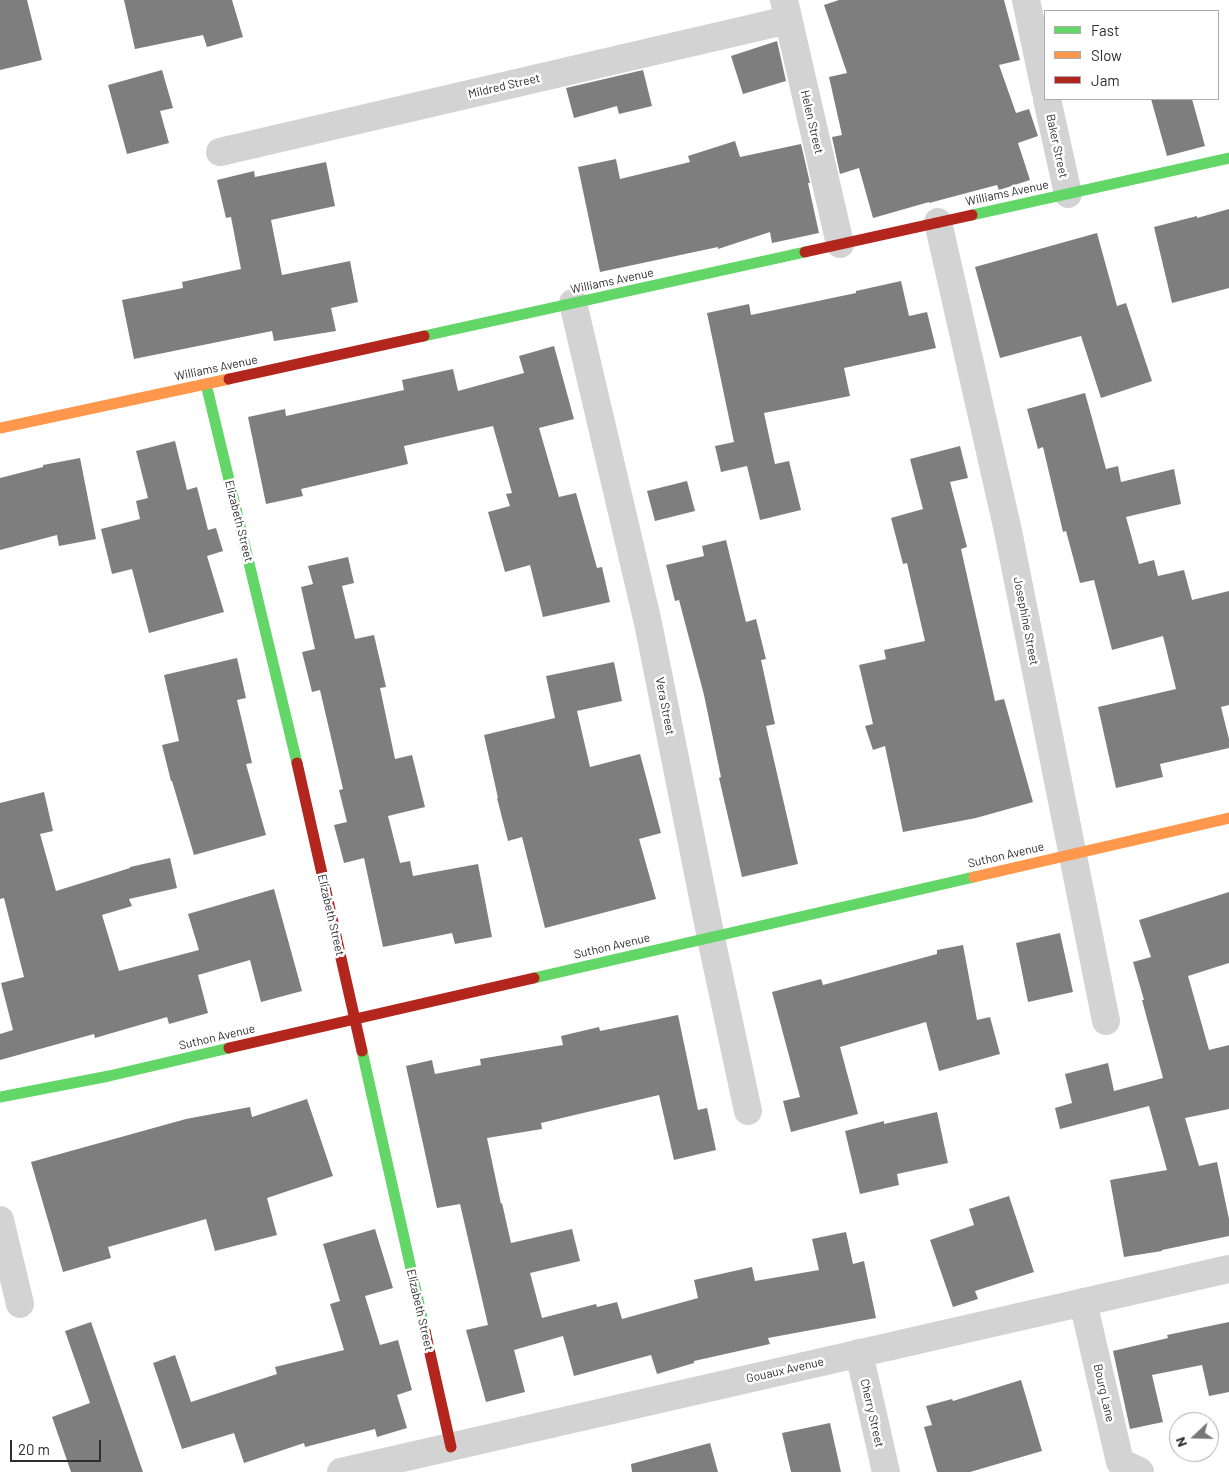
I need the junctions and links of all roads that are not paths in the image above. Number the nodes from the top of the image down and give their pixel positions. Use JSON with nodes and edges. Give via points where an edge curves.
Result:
{"nodes":[{"id":1,"x":1026,"y":0,"type":"edge"},
{"id":2,"x":786,"y":10,"type":"edge"},
{"id":3,"x":1044,"y":85,"type":"edge"},
{"id":4,"x":1047,"y":100,"type":"edge"},
{"id":5,"x":220,"y":152,"type":"dead end"},
{"id":6,"x":1229,"y":158,"type":"edge"},
{"id":7,"x":1068,"y":194,"type":"junction"},
{"id":8,"x":938,"y":222,"type":"junction"},
{"id":9,"x":840,"y":244,"type":"junction"},
{"id":10,"x":573,"y":303,"type":"junction"},
{"id":11,"x":206,"y":384,"type":"junction"},
{"id":12,"x":0,"y":428,"type":"edge"},
{"id":13,"x":1229,"y":818,"type":"edge"},
{"id":14,"x":1073,"y":854,"type":"junction"},
{"id":15,"x":710,"y":938,"type":"junction"},
{"id":16,"x":355,"y":1020,"type":"junction"},
{"id":17,"x":1106,"y":1021,"type":"dead end"},
{"id":18,"x":0,"y":1097,"type":"edge"},
{"id":19,"x":748,"y":1111,"type":"dead end"},
{"id":20,"x":0,"y":1220,"type":"edge"},
{"id":21,"x":1229,"y":1268,"type":"edge"},
{"id":22,"x":1083,"y":1302,"type":"junction"},
{"id":23,"x":20,"y":1304,"type":"dead end"},
{"id":24,"x":859,"y":1353,"type":"junction"},
{"id":25,"x":451,"y":1447,"type":"junction"},
{"id":26,"x":420,"y":1463,"type":"edge"},
{"id":27,"x":341,"y":1472,"type":"edge"},
{"id":28,"x":886,"y":1472,"type":"edge"},
{"id":29,"x":1140,"y":1472,"type":"edge"}],
"edges":[{"from":1,"to":3,"type":"street"},
{"from":2,"to":5,"type":"street","name":"Mildred Street"},
{"from":2,"to":9,"type":"street","name":"Helen Street"},
{"from":4,"to":7,"type":"street","name":"Baker Street"},
{"from":6,"to":7,"type":"street","name":"Williams Avenue"},
{"from":7,"to":8,"type":"street","name":"Williams Avenue"},
{"from":8,"to":9,"type":"street","name":"Williams Avenue"},
{"from":8,"to":14,"type":"street","name":"Josephine Street","via":[[1008,531]]},
{"from":9,"to":10,"type":"street","name":"Williams Avenue"},
{"from":10,"to":11,"type":"street","name":"Williams Avenue"},
{"from":10,"to":15,"type":"street","name":"Vera Street","via":[[648,623]]},
{"from":11,"to":12,"type":"street","name":"Williams Avenue"},
{"from":11,"to":16,"type":"street","name":"Elizabeth Street"},
{"from":13,"to":14,"type":"street","name":"Suthon Avenue"},
{"from":14,"to":15,"type":"street","name":"Suthon Avenue"},
{"from":14,"to":17,"type":"street","name":"Josephine Street"},
{"from":15,"to":16,"type":"street","name":"Suthon Avenue"},
{"from":15,"to":19,"type":"street","name":"Vera Street"},
{"from":16,"to":18,"type":"street","name":"Suthon Avenue","via":[[109,1076]]},
{"from":16,"to":25,"type":"street","name":"Elizabeth Street"},
{"from":20,"to":23,"type":"street"},
{"from":21,"to":22,"type":"street","name":"Gouaux Avenue"},
{"from":22,"to":24,"type":"street","name":"Gouaux Avenue"},
{"from":22,"to":29,"type":"street","name":"Bourg Lane","via":[[1120,1462]]},
{"from":24,"to":25,"type":"street","name":"Gouaux Avenue"},
{"from":24,"to":28,"type":"street","name":"Cherry Street"},
{"from":25,"to":26,"type":"street","name":"Gouaux Avenue"},
{"from":26,"to":27,"type":"street","name":"Gouaux Avenue"}]}
